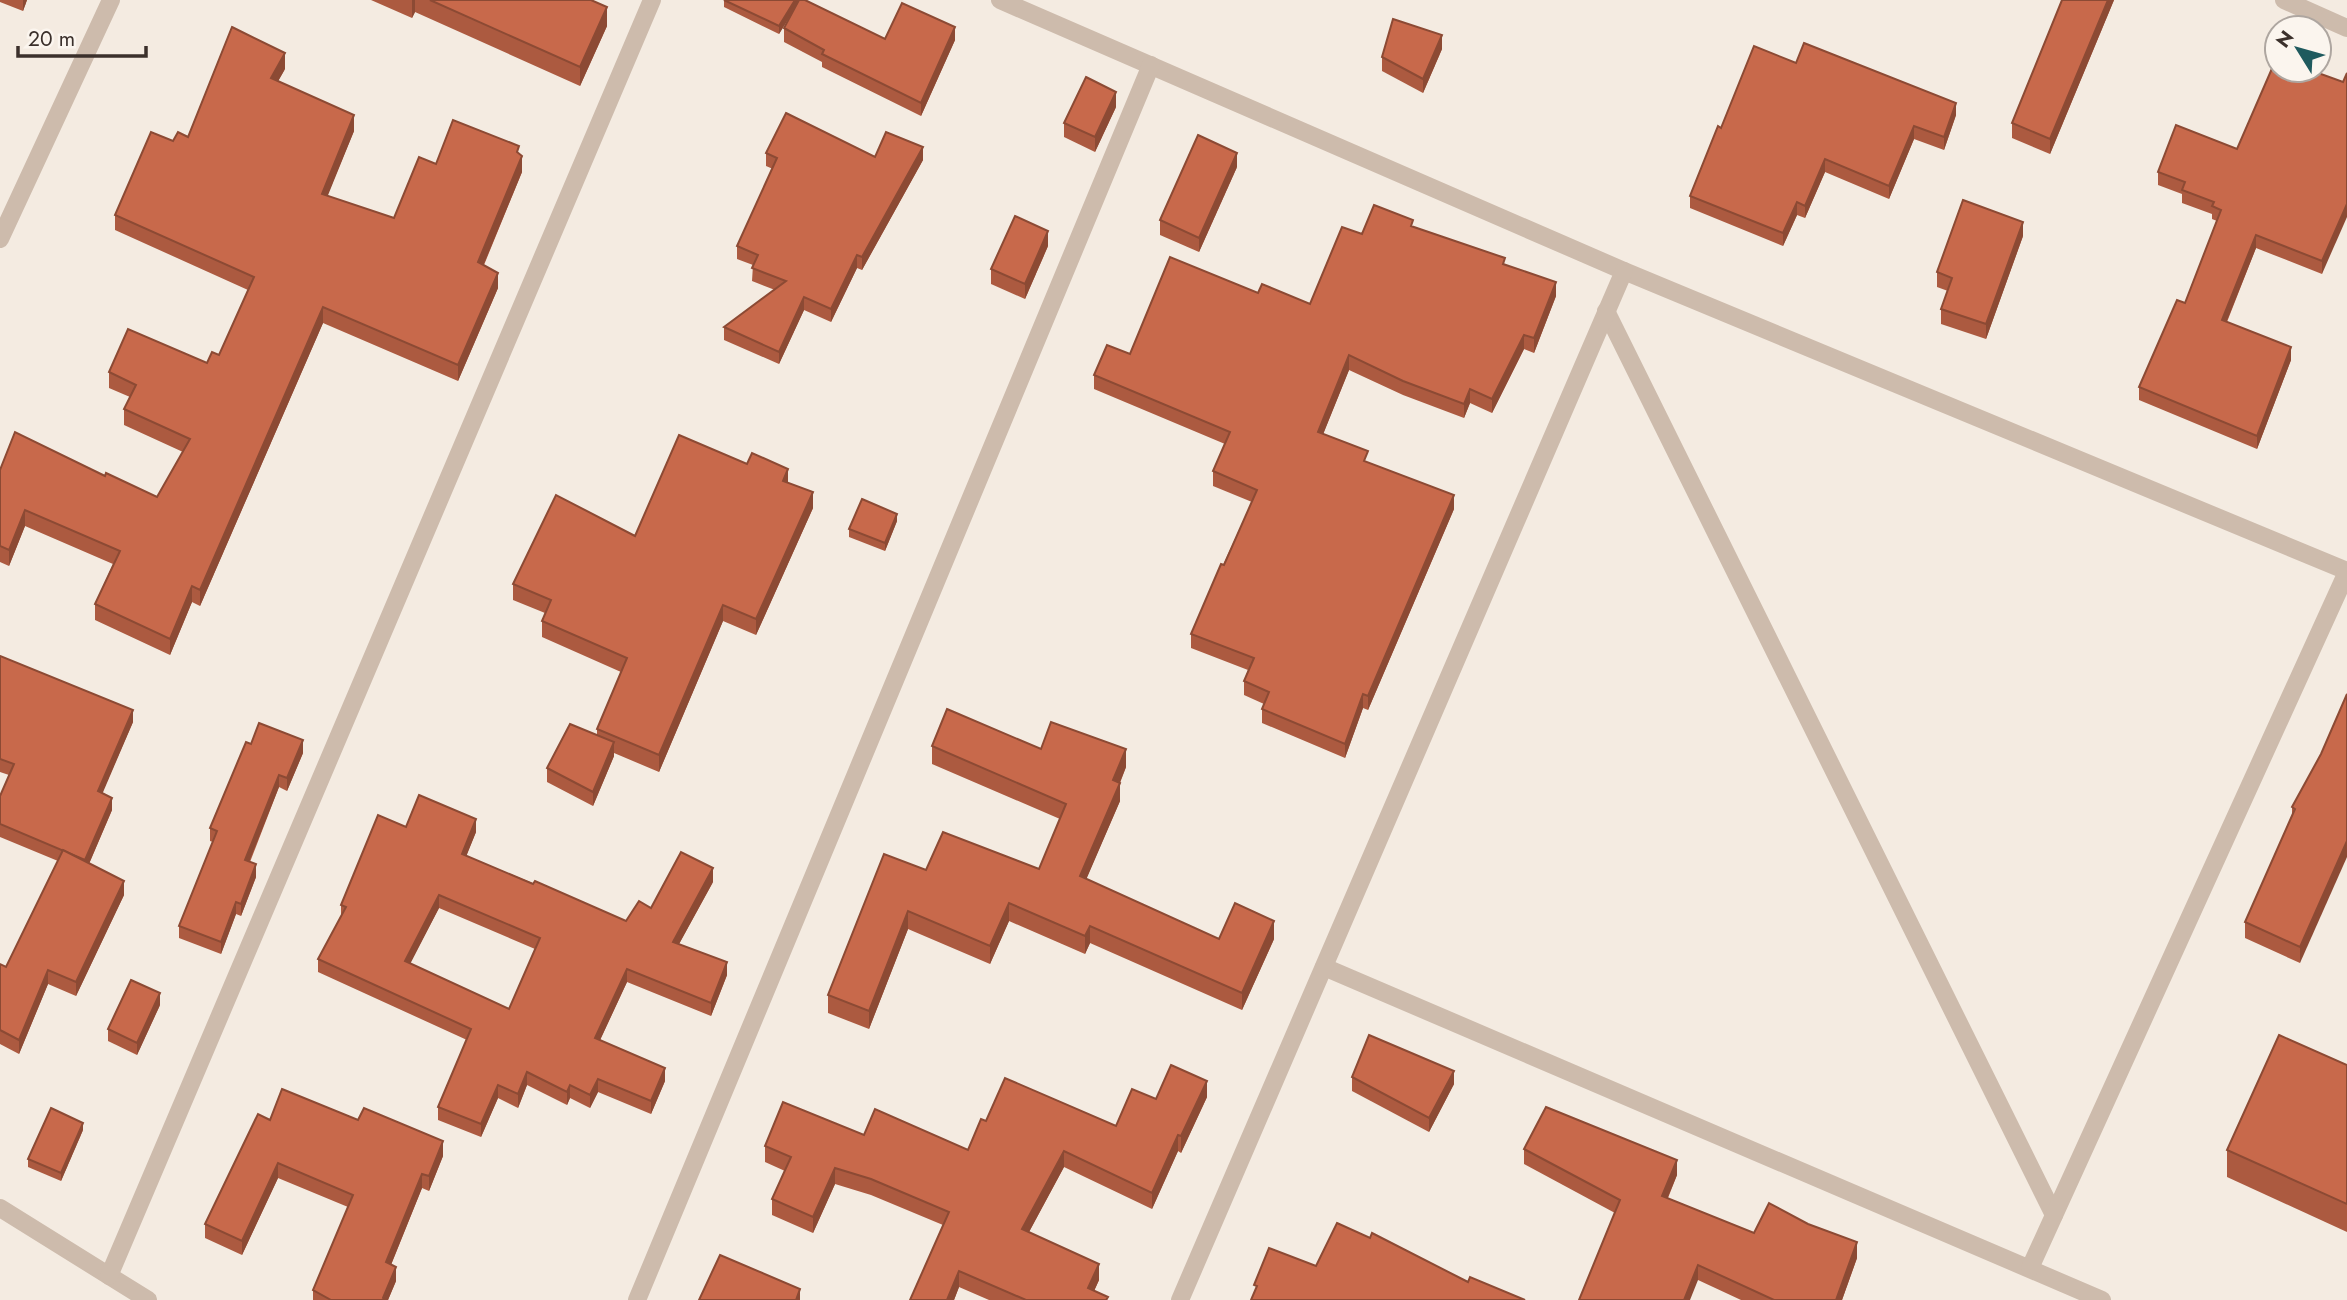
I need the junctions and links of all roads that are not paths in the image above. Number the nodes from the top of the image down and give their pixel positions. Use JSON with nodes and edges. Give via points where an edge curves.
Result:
{"nodes":[{"id":1,"x":111,"y":0,"type":"edge"},
{"id":2,"x":652,"y":0,"type":"edge"},
{"id":3,"x":999,"y":0,"type":"edge"},
{"id":4,"x":2284,"y":0,"type":"edge"},
{"id":5,"x":2347,"y":28,"type":"edge"},
{"id":6,"x":1151,"y":65,"type":"junction"},
{"id":7,"x":0,"y":239,"type":"edge"},
{"id":8,"x":1624,"y":271,"type":"junction"},
{"id":9,"x":1606,"y":311,"type":"junction"},
{"id":10,"x":2347,"y":572,"type":"edge"},
{"id":11,"x":1324,"y":967,"type":"junction"},
{"id":12,"x":0,"y":1208,"type":"edge"},
{"id":13,"x":2054,"y":1215,"type":"junction"},
{"id":14,"x":2031,"y":1268,"type":"junction"},
{"id":15,"x":109,"y":1276,"type":"junction"},
{"id":16,"x":148,"y":1300,"type":"edge"},
{"id":17,"x":637,"y":1300,"type":"edge"},
{"id":18,"x":1180,"y":1300,"type":"edge"},
{"id":19,"x":2102,"y":1300,"type":"edge"}],
"edges":[{"from":1,"to":7,"type":"street"},
{"from":2,"to":15,"type":"street"},
{"from":3,"to":6,"type":"street"},
{"from":4,"to":5,"type":"street"},
{"from":6,"to":8,"type":"street"},
{"from":6,"to":17,"type":"street"},
{"from":8,"to":9,"type":"street"},
{"from":8,"to":10,"type":"street"},
{"from":9,"to":11,"type":"street"},
{"from":9,"to":13,"type":"street"},
{"from":10,"to":13,"type":"street"},
{"from":11,"to":14,"type":"street"},
{"from":11,"to":18,"type":"street"},
{"from":12,"to":15,"type":"street"},
{"from":13,"to":14,"type":"street"},
{"from":14,"to":19,"type":"street"},
{"from":15,"to":16,"type":"street"}]}
